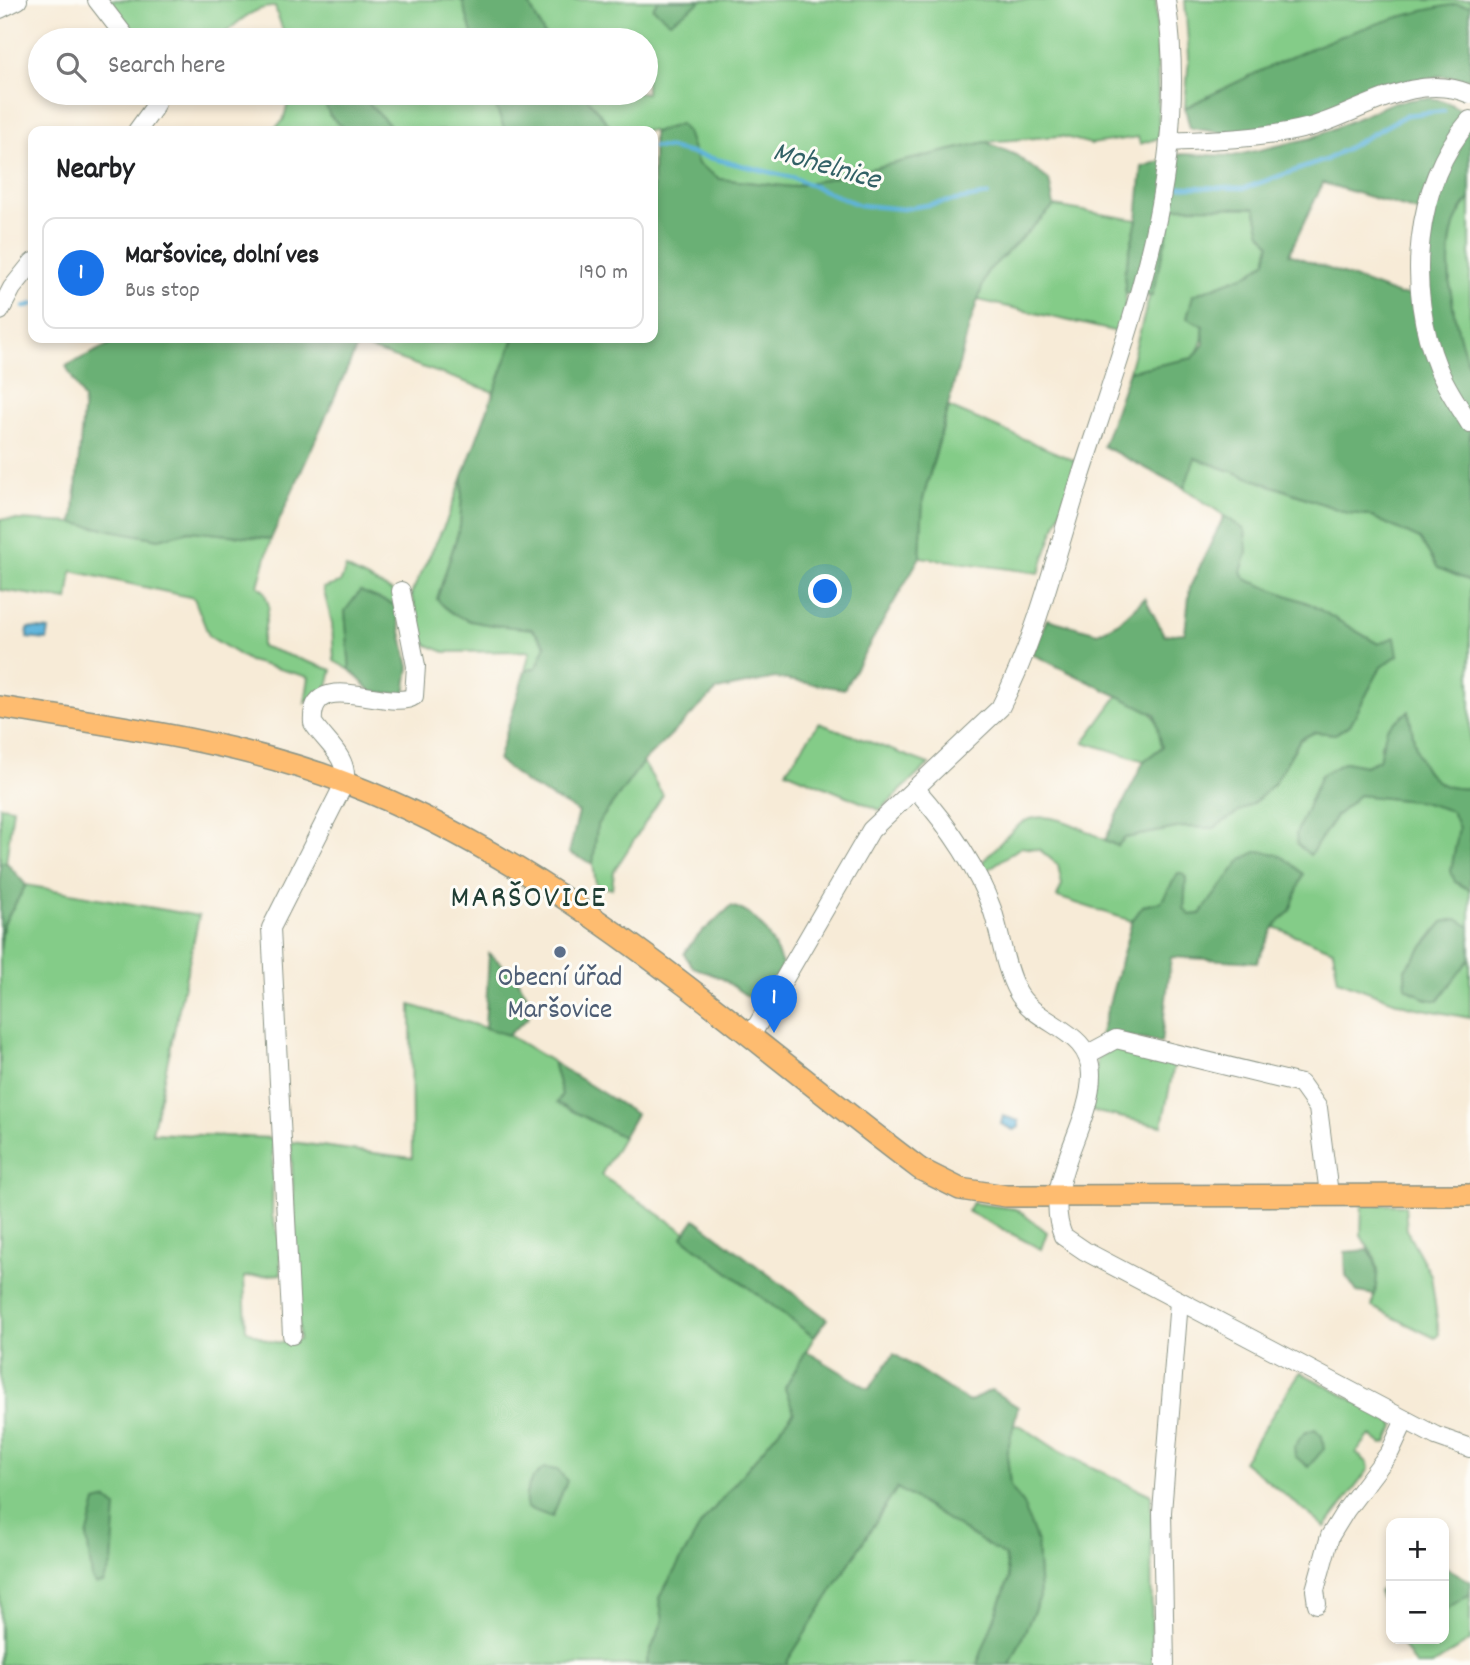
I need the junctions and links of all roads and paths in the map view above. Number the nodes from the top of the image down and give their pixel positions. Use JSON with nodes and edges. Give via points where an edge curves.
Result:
{"nodes":[{"id":1,"x":18,"y":0,"type":"edge"},
{"id":2,"x":97,"y":0,"type":"edge"},
{"id":3,"x":1166,"y":0,"type":"edge"},
{"id":4,"x":0,"y":9,"type":"edge"},
{"id":5,"x":119,"y":28,"type":"edge"},
{"id":6,"x":1470,"y":94,"type":"edge"},
{"id":7,"x":154,"y":105,"type":"edge"},
{"id":8,"x":1470,"y":120,"type":"edge"},
{"id":9,"x":140,"y":126,"type":"edge"},
{"id":10,"x":1170,"y":142,"type":"junction"},
{"id":11,"x":28,"y":268,"type":"edge"},
{"id":12,"x":0,"y":311,"type":"edge"},
{"id":13,"x":1470,"y":424,"type":"edge"},
{"id":14,"x":401,"y":591,"type":"dead end"},
{"id":15,"x":0,"y":707,"type":"edge"},
{"id":16,"x":345,"y":782,"type":"junction"},
{"id":17,"x":915,"y":788,"type":"junction"},
{"id":18,"x":751,"y":1036,"type":"junction"},
{"id":19,"x":1088,"y":1054,"type":"junction"},
{"id":20,"x":1329,"y":1194,"type":"junction"},
{"id":21,"x":1470,"y":1195,"type":"edge"},
{"id":22,"x":1058,"y":1196,"type":"junction"},
{"id":23,"x":1179,"y":1301,"type":"junction"},
{"id":24,"x":292,"y":1335,"type":"dead end"},
{"id":25,"x":1405,"y":1420,"type":"junction"},
{"id":26,"x":1470,"y":1448,"type":"edge"},
{"id":27,"x":1318,"y":1604,"type":"dead end"},
{"id":28,"x":1165,"y":1665,"type":"edge"}],
"edges":[{"from":1,"to":4,"type":"street"},
{"from":2,"to":5,"type":"street"},
{"from":3,"to":10,"type":"street","via":[[1172,38]]},
{"from":6,"to":10,"type":"street","via":[[1410,89],[1310,127],[1248,138]]},
{"from":7,"to":9,"type":"street"},
{"from":8,"to":13,"type":"street","via":[[1429,199],[1419,266],[1421,307],[1431,350]]},
{"from":10,"to":17,"type":"street","via":[[1144,283],[1013,684],[1000,708]]},
{"from":11,"to":12,"type":"street"},
{"from":14,"to":16,"type":"street","via":[[416,666],[414,696],[393,701],[360,693],[338,695],[322,698],[313,712],[313,723],[344,765]]},
{"from":15,"to":16,"type":"main road","via":[[207,745]]},
{"from":16,"to":18,"type":"main road","via":[[426,819],[602,922]]},
{"from":16,"to":24,"type":"street","via":[[271,928]]},
{"from":17,"to":18,"type":"street","via":[[871,830]]},
{"from":17,"to":19,"type":"street","via":[[971,865],[991,908],[1016,990],[1033,1012],[1072,1035]]},
{"from":18,"to":22,"type":"main road","via":[[940,1181],[981,1194]]},
{"from":19,"to":20,"type":"street","via":[[1116,1039],[1301,1084],[1318,1108]]},
{"from":19,"to":22,"type":"street","via":[[1087,1103]]},
{"from":20,"to":21,"type":"main road"},
{"from":20,"to":22,"type":"main road"},
{"from":22,"to":23,"type":"street","via":[[1063,1236]]},
{"from":23,"to":25,"type":"street"},
{"from":23,"to":28,"type":"street","via":[[1162,1512]]},
{"from":25,"to":26,"type":"street"},
{"from":25,"to":27,"type":"street","via":[[1390,1452],[1331,1536],[1315,1590]]}]}
